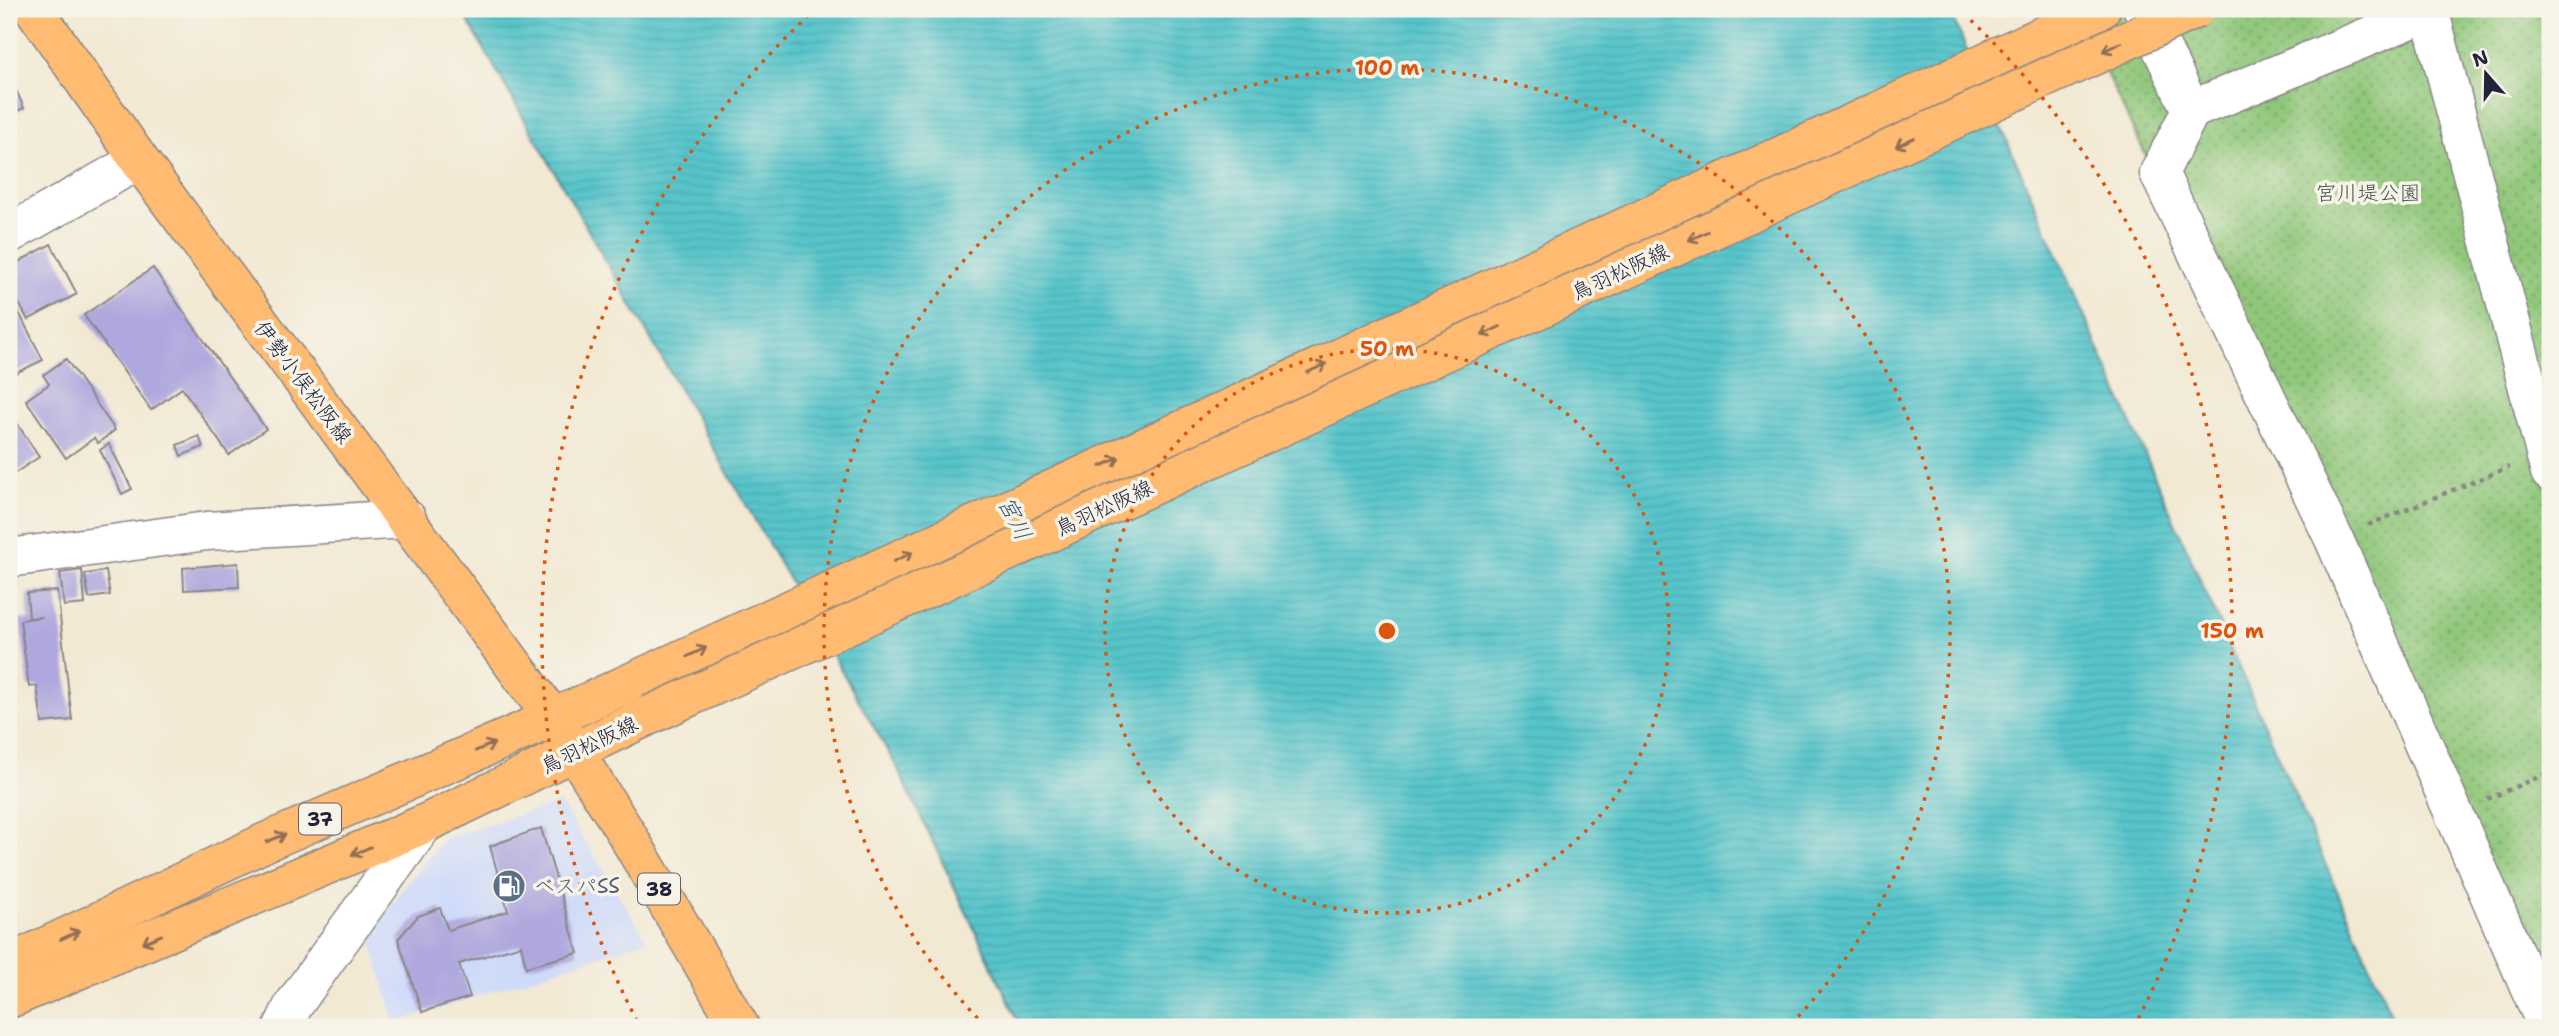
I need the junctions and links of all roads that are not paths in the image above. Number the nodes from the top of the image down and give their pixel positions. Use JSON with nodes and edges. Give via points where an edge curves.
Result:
{"nodes":[{"id":1,"x":34,"y":9,"type":"edge"},
{"id":2,"x":2101,"y":9,"type":"edge"},
{"id":3,"x":2143,"y":9,"type":"edge"},
{"id":4,"x":2196,"y":9,"type":"edge"},
{"id":5,"x":2429,"y":10,"type":"edge"},
{"id":6,"x":2191,"y":110,"type":"junction"},
{"id":7,"x":139,"y":160,"type":"junction"},
{"id":8,"x":9,"y":234,"type":"edge"},
{"id":9,"x":2548,"y":462,"type":"edge"},
{"id":10,"x":407,"y":519,"type":"junction"},
{"id":11,"x":9,"y":558,"type":"edge"},
{"id":12,"x":552,"y":718,"type":"junction"},
{"id":13,"x":574,"y":752,"type":"junction"},
{"id":14,"x":424,"y":824,"type":"junction"},
{"id":15,"x":9,"y":964,"type":"edge"},
{"id":16,"x":9,"y":999,"type":"edge"},
{"id":17,"x":283,"y":1027,"type":"edge"},
{"id":18,"x":740,"y":1027,"type":"edge"},
{"id":19,"x":2547,"y":1027,"type":"edge"}],
"edges":[{"from":1,"to":7,"type":"main road","name":"伊勢小俣松阪線"},
{"from":12,"to":2,"type":"main road","name":"鳥羽松阪線","number":"37","one_way":true},
{"from":3,"to":6,"type":"street"},
{"from":4,"to":13,"type":"main road","name":"鳥羽松阪線","number":"37","one_way":true,"bridge":true},
{"from":5,"to":6,"type":"street"},
{"from":5,"to":9,"type":"street"},
{"from":6,"to":19,"type":"street","via":[[2159,173],[2334,539]]},
{"from":7,"to":8,"type":"street"},
{"from":7,"to":10,"type":"main road","name":"伊勢小俣松阪線"},
{"from":10,"to":11,"type":"street","via":[[208,531]]},
{"from":10,"to":12,"type":"main road","name":"伊勢小俣松阪線"},
{"from":12,"to":13,"type":"main road","name":"伊勢小俣松阪線"},
{"from":15,"to":12,"type":"main road","name":"鳥羽松阪線","number":"37","one_way":true,"via":[[266,842]]},
{"from":13,"to":14,"type":"main road","name":"鳥羽松阪線","number":"37"},
{"from":13,"to":18,"type":"main road","number":"38"},
{"from":14,"to":16,"type":"main road","name":"鳥羽松阪線","number":"37","one_way":true},
{"from":14,"to":17,"type":"street","via":[[293,1006]]}]}
